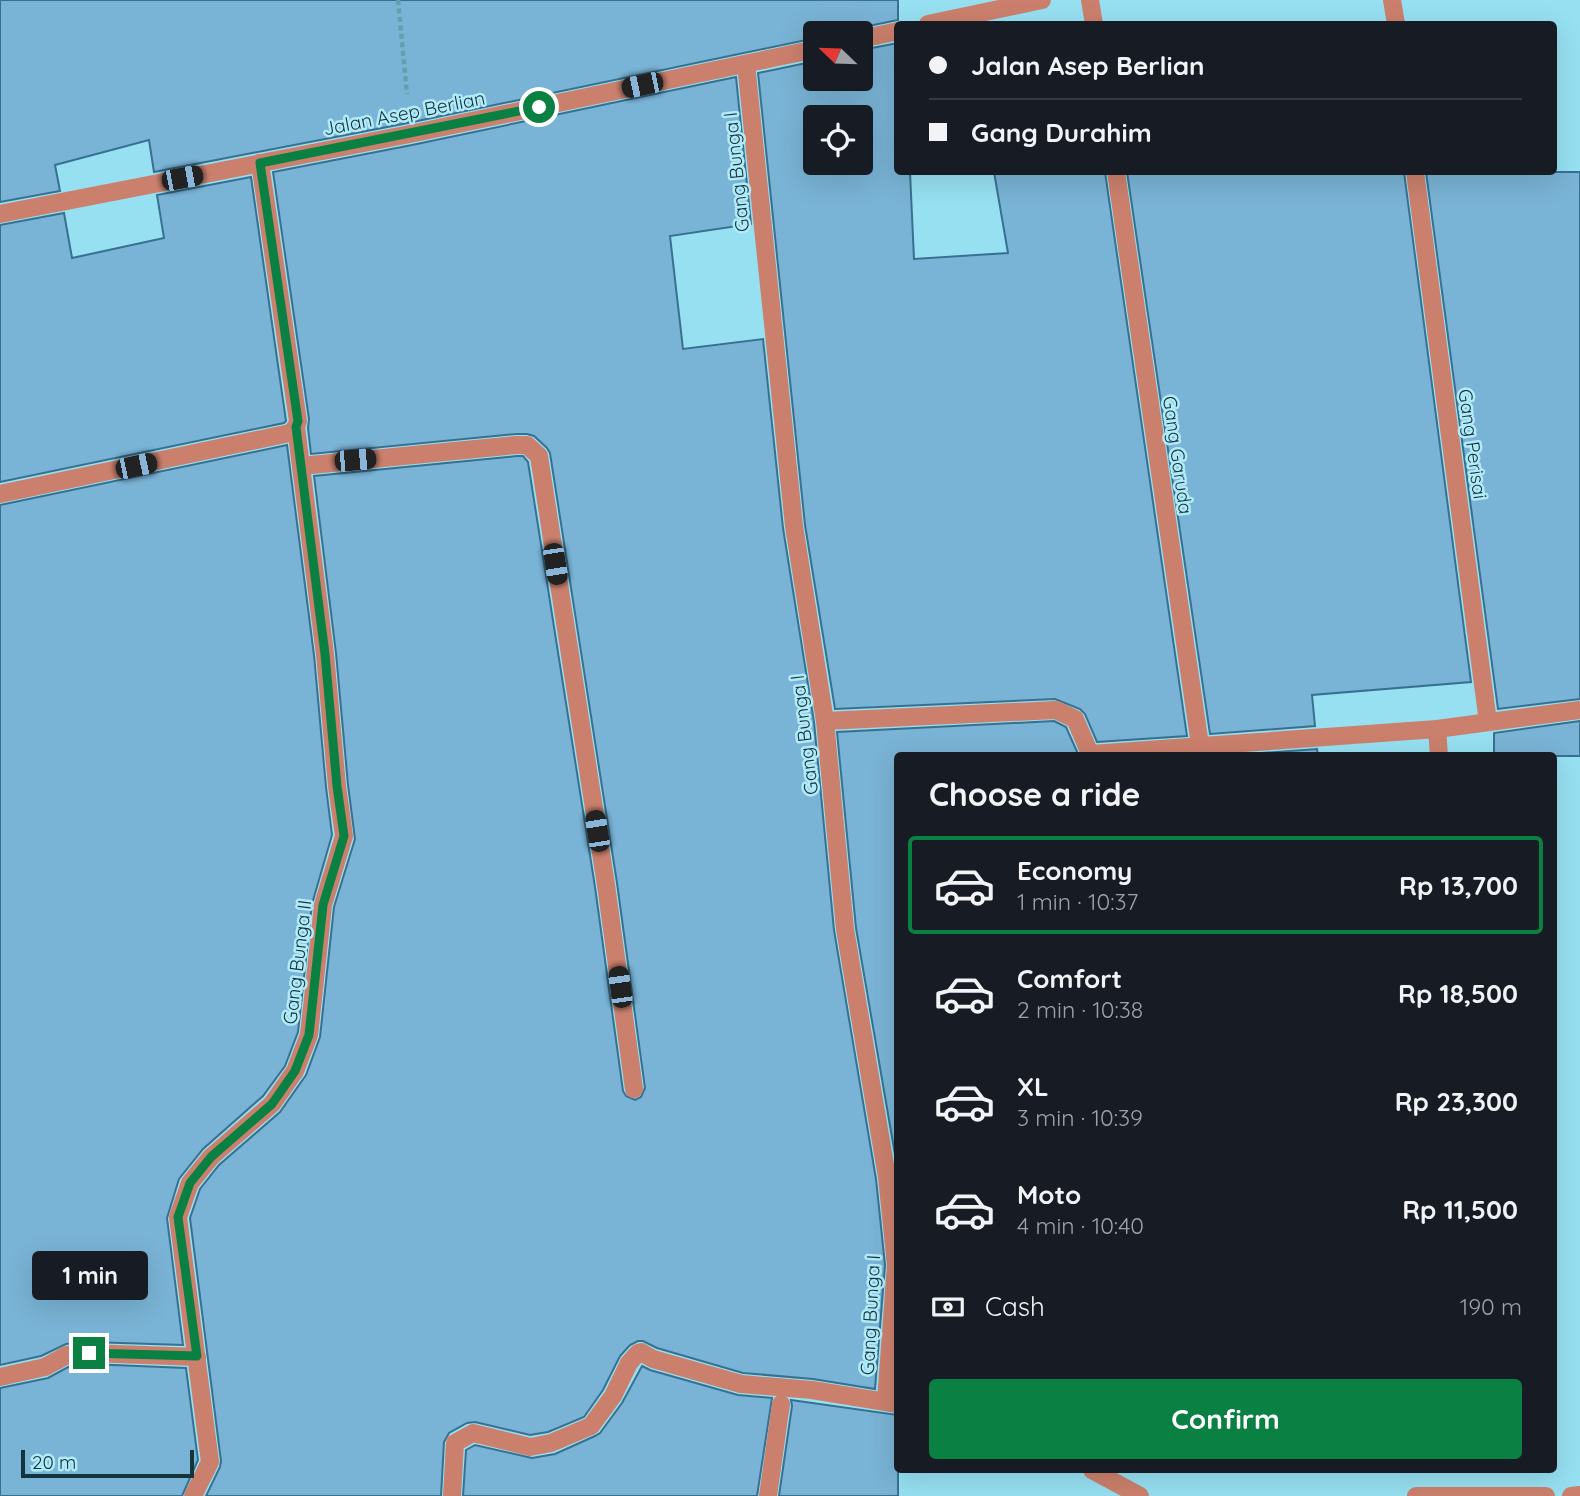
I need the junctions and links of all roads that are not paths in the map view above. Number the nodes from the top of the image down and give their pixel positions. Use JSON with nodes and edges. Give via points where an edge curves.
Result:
{"nodes":[{"id":1,"x":1042,"y":0,"type":"edge"},
{"id":2,"x":1090,"y":0,"type":"edge"},
{"id":3,"x":1392,"y":0,"type":"edge"},
{"id":4,"x":942,"y":21,"type":"edge"},
{"id":5,"x":1094,"y":21,"type":"edge"},
{"id":6,"x":1396,"y":21,"type":"edge"},
{"id":7,"x":894,"y":32,"type":"edge"},
{"id":8,"x":873,"y":36,"type":"edge"},
{"id":9,"x":803,"y":52,"type":"edge"},
{"id":10,"x":746,"y":64,"type":"junction"},
{"id":11,"x":260,"y":163,"type":"junction"},
{"id":12,"x":1116,"y":175,"type":"edge"},
{"id":13,"x":1415,"y":175,"type":"edge"},
{"id":14,"x":0,"y":214,"type":"edge"},
{"id":15,"x":296,"y":427,"type":"junction"},
{"id":16,"x":302,"y":466,"type":"junction"},
{"id":17,"x":0,"y":494,"type":"edge"},
{"id":18,"x":1580,"y":710,"type":"edge"},
{"id":19,"x":825,"y":721,"type":"junction"},
{"id":20,"x":1488,"y":722,"type":"junction"},
{"id":21,"x":1437,"y":729,"type":"junction"},
{"id":22,"x":1199,"y":745,"type":"junction"},
{"id":23,"x":1090,"y":752,"type":"edge"},
{"id":24,"x":1123,"y":752,"type":"edge"},
{"id":25,"x":1439,"y":752,"type":"edge"},
{"id":26,"x":634,"y":1089,"type":"dead end"},
{"id":27,"x":894,"y":1245,"type":"edge"},
{"id":28,"x":894,"y":1334,"type":"edge"},
{"id":29,"x":197,"y":1356,"type":"junction"},
{"id":30,"x":0,"y":1377,"type":"edge"},
{"id":31,"x":892,"y":1403,"type":"edge"},
{"id":32,"x":781,"y":1404,"type":"dead end"},
{"id":33,"x":1098,"y":1473,"type":"edge"},
{"id":34,"x":1580,"y":1495,"type":"edge"},
{"id":35,"x":193,"y":1496,"type":"edge"},
{"id":36,"x":452,"y":1496,"type":"edge"},
{"id":37,"x":768,"y":1496,"type":"edge"},
{"id":38,"x":1140,"y":1496,"type":"edge"},
{"id":39,"x":1416,"y":1496,"type":"edge"},
{"id":40,"x":1546,"y":1496,"type":"edge"},
{"id":41,"x":1571,"y":1496,"type":"edge"}],
"edges":[{"from":1,"to":4,"type":"street"},
{"from":2,"to":5,"type":"street"},
{"from":3,"to":6,"type":"street"},
{"from":7,"to":8,"type":"street"},
{"from":9,"to":10,"type":"street","name":"Jalan Asep Berlian"},
{"from":10,"to":11,"type":"street","name":"Jalan Asep Berlian"},
{"from":10,"to":19,"type":"street","name":"Gang Bunga I","via":[[794,526]]},
{"from":11,"to":14,"type":"street","name":"Jalan Asep Berlian"},
{"from":11,"to":15,"type":"street","name":"Gang Bunga II"},
{"from":12,"to":22,"type":"street","name":"Gang Garuda"},
{"from":13,"to":20,"type":"street","name":"Gang Perisai"},
{"from":15,"to":16,"type":"street","name":"Gang Bunga II"},
{"from":15,"to":17,"type":"street","via":[[290,433]]},
{"from":16,"to":26,"type":"street","via":[[516,445],[527,445],[539,456]]},
{"from":16,"to":29,"type":"street","name":"Gang Bunga II","via":[[344,836],[323,905],[309,1035],[295,1071],[272,1104],[211,1157],[190,1183],[178,1217]]},
{"from":18,"to":20,"type":"street"},
{"from":19,"to":23,"type":"street","via":[[1056,710],[1075,719]]},
{"from":19,"to":27,"type":"street","name":"Gang Bunga I","via":[[845,929],[887,1177]]},
{"from":20,"to":21,"type":"street"},
{"from":21,"to":22,"type":"street"},
{"from":21,"to":25,"type":"street"},
{"from":22,"to":24,"type":"street"},
{"from":28,"to":31,"type":"street","name":"Gang Bunga I"},
{"from":29,"to":30,"type":"street","via":[[67,1355],[45,1367]]},
{"from":29,"to":35,"type":"street","name":"Gang Bunga II","via":[[210,1462]]},
{"from":31,"to":36,"type":"street","via":[[741,1384],[641,1352],[629,1363],[591,1426],[530,1447],[473,1433],[455,1443]]},
{"from":32,"to":37,"type":"street"},
{"from":33,"to":38,"type":"street"},
{"from":34,"to":41,"type":"street"},
{"from":39,"to":40,"type":"street"}]}
